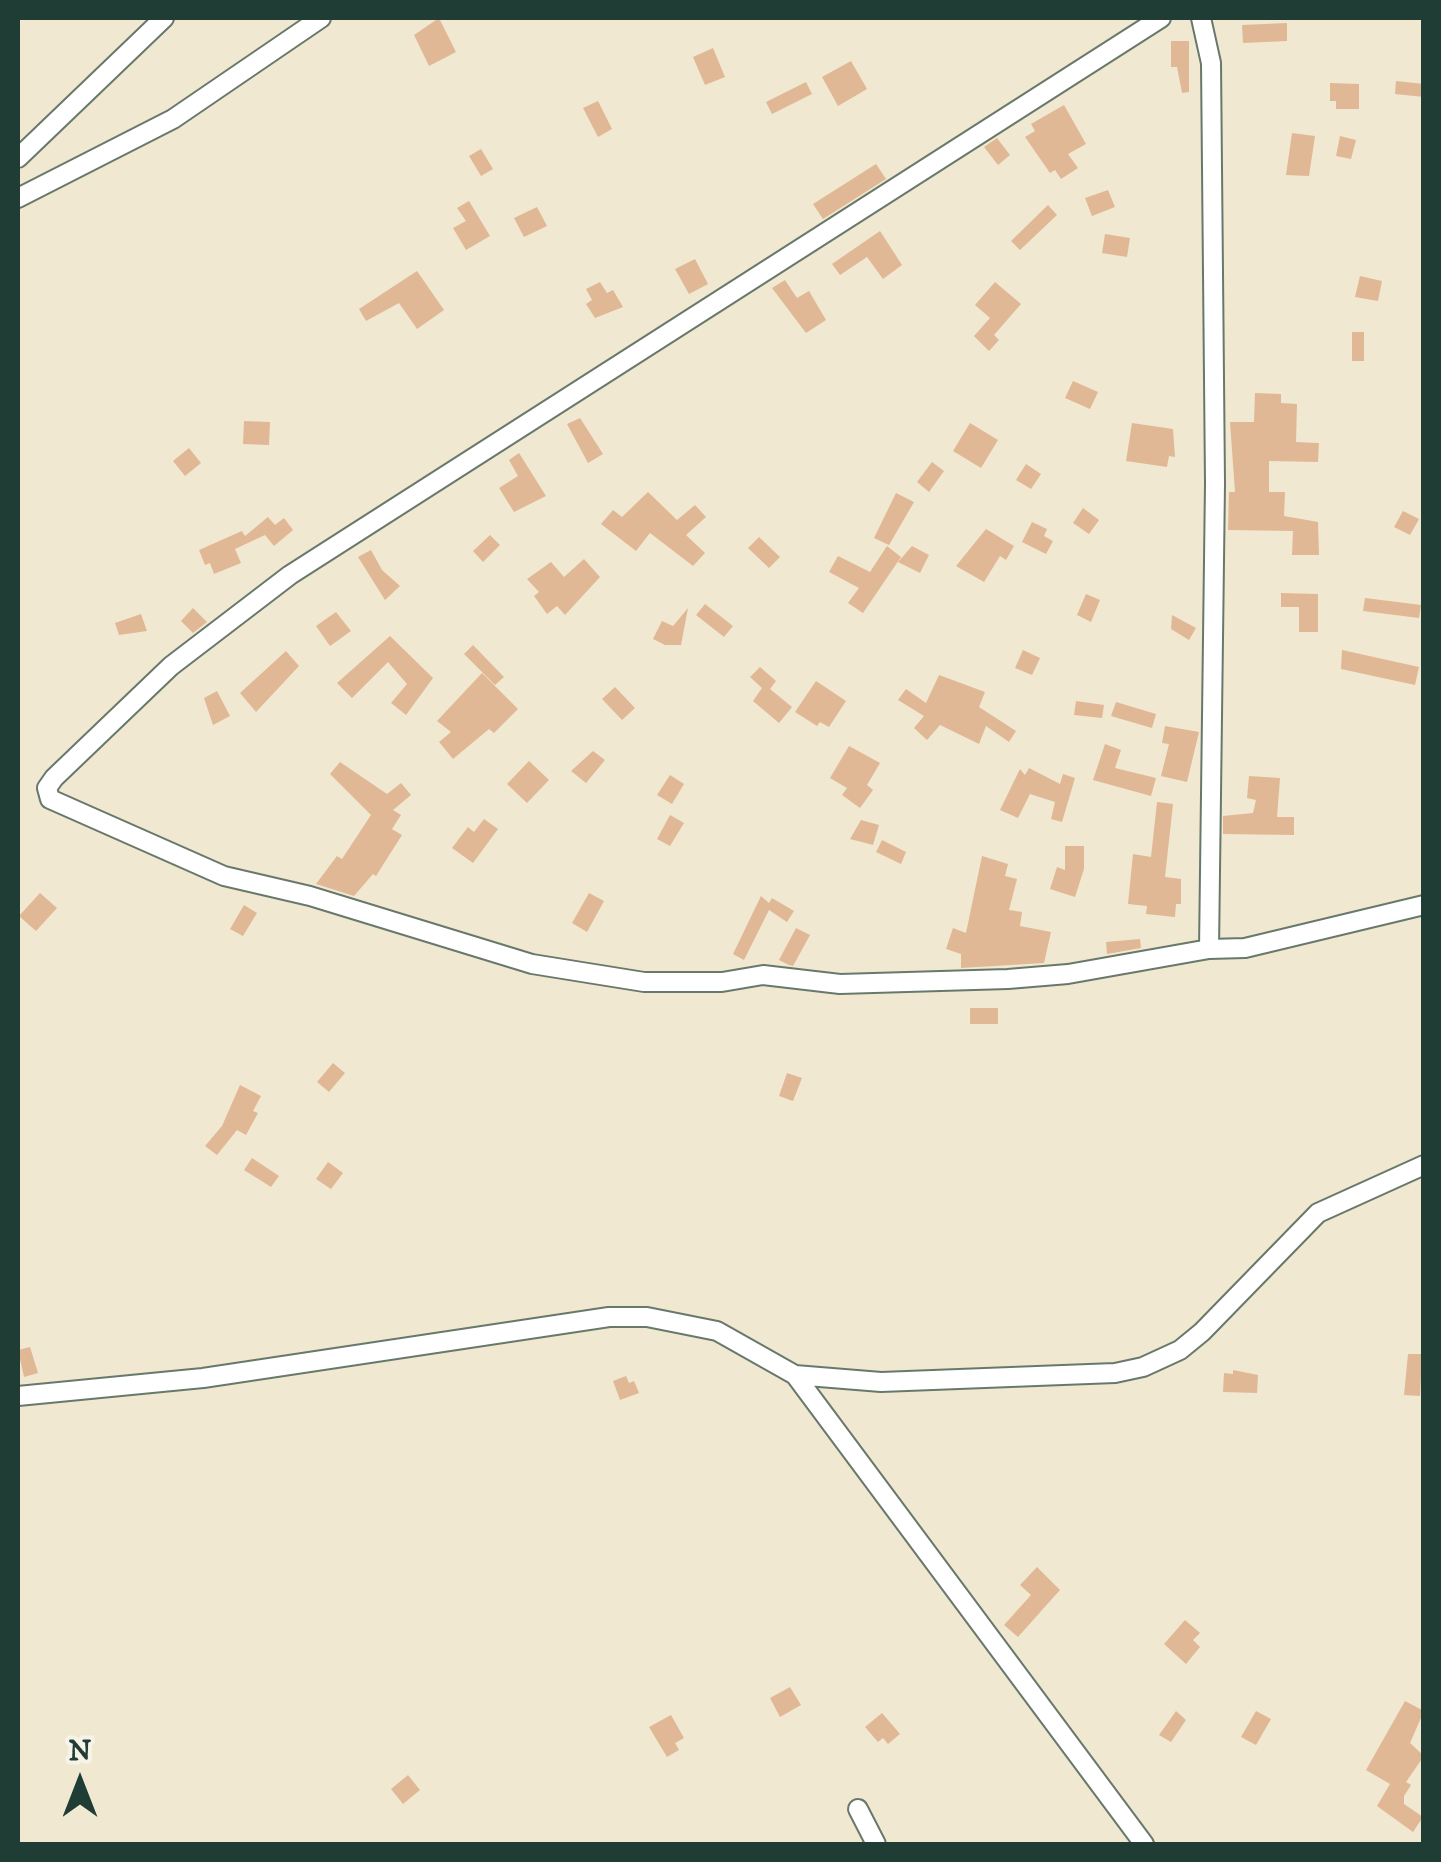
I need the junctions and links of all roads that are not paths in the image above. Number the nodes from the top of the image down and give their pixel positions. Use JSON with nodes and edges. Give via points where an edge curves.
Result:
{"nodes":[{"id":1,"x":164,"y":18,"type":"edge"},
{"id":2,"x":321,"y":18,"type":"edge"},
{"id":3,"x":1161,"y":18,"type":"edge"},
{"id":4,"x":1201,"y":18,"type":"edge"},
{"id":5,"x":18,"y":158,"type":"edge"},
{"id":6,"x":18,"y":194,"type":"edge"},
{"id":7,"x":1424,"y":905,"type":"edge"},
{"id":8,"x":1209,"y":950,"type":"junction"},
{"id":9,"x":1424,"y":1165,"type":"edge"},
{"id":10,"x":795,"y":1376,"type":"junction"},
{"id":11,"x":18,"y":1396,"type":"edge"},
{"id":12,"x":858,"y":1809,"type":"dead end"},
{"id":13,"x":876,"y":1844,"type":"edge"},
{"id":14,"x":1144,"y":1844,"type":"edge"}],
"edges":[{"from":1,"to":5,"type":"street"},
{"from":2,"to":6,"type":"street","via":[[173,120]]},
{"from":3,"to":8,"type":"street","via":[[290,576],[171,666],[54,778],[47,794],[224,876],[532,964],[644,982],[763,975],[840,984],[1008,979]]},
{"from":4,"to":8,"type":"street","via":[[1212,63]]},
{"from":7,"to":8,"type":"street","via":[[1245,948]]},
{"from":9,"to":10,"type":"street","via":[[1318,1213],[1202,1332],[1143,1366],[1115,1373],[881,1382]]},
{"from":10,"to":11,"type":"street","via":[[717,1331],[647,1316],[609,1316],[203,1378]]},
{"from":10,"to":14,"type":"street"},
{"from":12,"to":13,"type":"street"}]}
